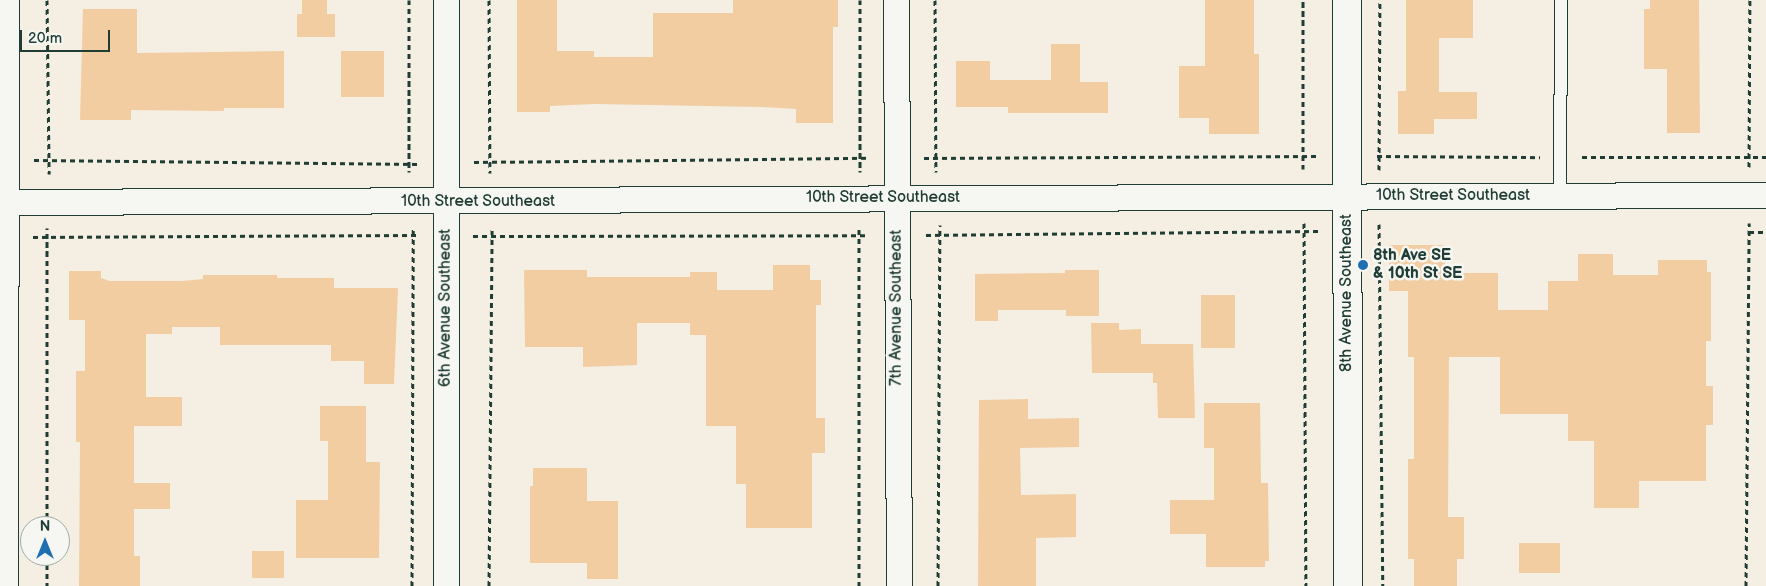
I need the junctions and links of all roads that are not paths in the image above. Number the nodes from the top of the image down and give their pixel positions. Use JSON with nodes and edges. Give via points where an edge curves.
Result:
{"nodes":[{"id":1,"x":6,"y":0,"type":"edge"},
{"id":2,"x":446,"y":0,"type":"edge"},
{"id":3,"x":896,"y":0,"type":"edge"},
{"id":4,"x":1347,"y":0,"type":"edge"},
{"id":5,"x":1560,"y":0,"type":"edge"},
{"id":6,"x":1766,"y":195,"type":"edge"},
{"id":7,"x":1346,"y":196,"type":"junction"},
{"id":8,"x":1560,"y":196,"type":"junction"},
{"id":9,"x":896,"y":198,"type":"junction"},
{"id":10,"x":3,"y":202,"type":"edge"},
{"id":11,"x":446,"y":202,"type":"junction"},
{"id":12,"x":5,"y":586,"type":"edge"},
{"id":13,"x":446,"y":586,"type":"edge"},
{"id":14,"x":899,"y":586,"type":"edge"},
{"id":15,"x":1348,"y":586,"type":"edge"}],
"edges":[{"from":1,"to":10,"type":"street"},
{"from":2,"to":11,"type":"street","name":"6th Avenue Southeast"},
{"from":3,"to":9,"type":"street","name":"7th Avenue Southeast"},
{"from":4,"to":7,"type":"street","name":"8th Avenue Southeast"},
{"from":5,"to":8,"type":"lane"},
{"from":6,"to":8,"type":"street","name":"10th Street Southeast"},
{"from":7,"to":8,"type":"street","name":"10th Street Southeast"},
{"from":7,"to":9,"type":"street","name":"10th Street Southeast"},
{"from":7,"to":15,"type":"street","name":"8th Avenue Southeast"},
{"from":9,"to":11,"type":"street","name":"10th Street Southeast"},
{"from":9,"to":14,"type":"street","name":"7th Avenue Southeast"},
{"from":10,"to":11,"type":"street","name":"10th Street Southeast"},
{"from":10,"to":12,"type":"street"},
{"from":11,"to":13,"type":"street","name":"6th Avenue Southeast"}]}
